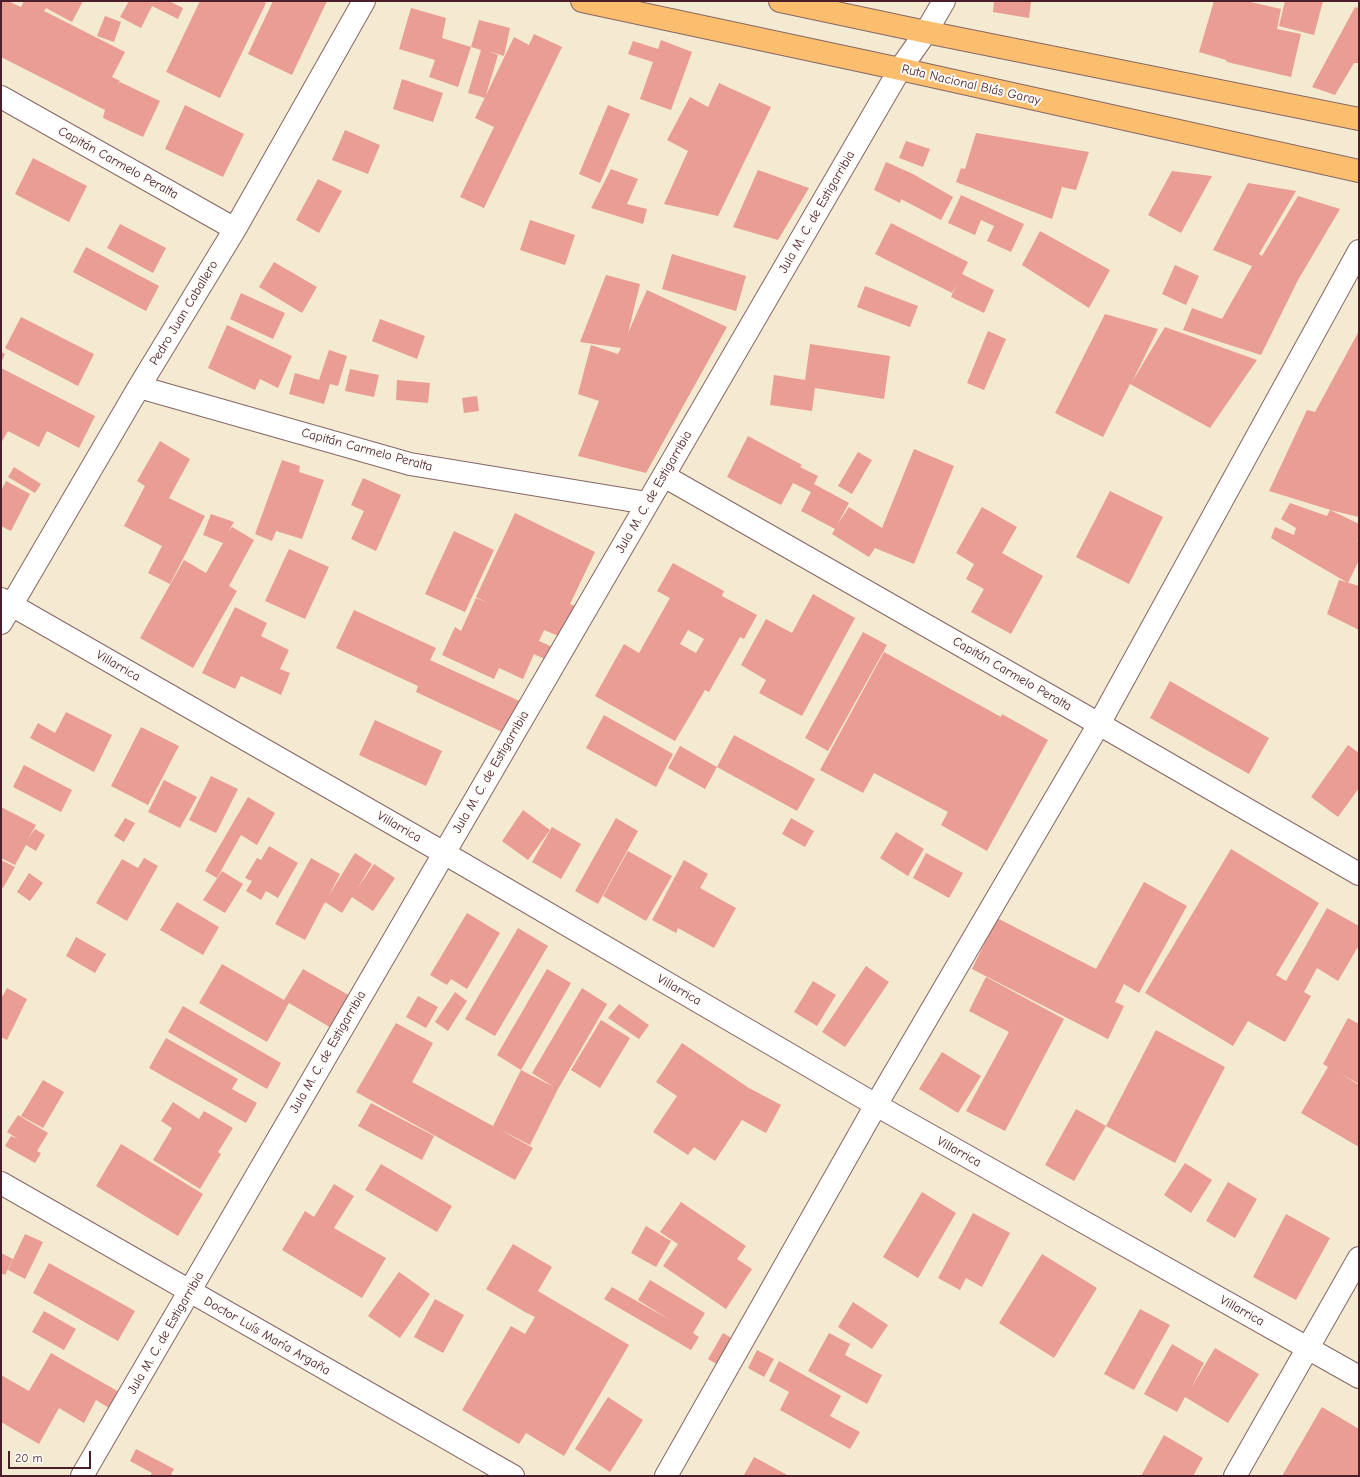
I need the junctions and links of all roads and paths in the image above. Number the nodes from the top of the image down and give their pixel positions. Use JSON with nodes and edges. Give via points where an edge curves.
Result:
{"nodes":[{"id":1,"x":364,"y":1,"type":"edge"},
{"id":2,"x":582,"y":1,"type":"edge"},
{"id":3,"x":780,"y":1,"type":"edge"},
{"id":4,"x":944,"y":1,"type":"edge"},
{"id":5,"x":926,"y":32,"type":"junction"},
{"id":6,"x":900,"y":69,"type":"junction"},
{"id":7,"x":1,"y":97,"type":"edge"},
{"id":8,"x":1359,"y":119,"type":"edge"},
{"id":9,"x":1359,"y":171,"type":"edge"},
{"id":10,"x":235,"y":229,"type":"junction"},
{"id":11,"x":1359,"y":251,"type":"edge"},
{"id":12,"x":139,"y":387,"type":"junction"},
{"id":13,"x":664,"y":476,"type":"junction"},
{"id":14,"x":647,"y":503,"type":"junction"},
{"id":15,"x":4,"y":609,"type":"edge"},
{"id":16,"x":1099,"y":724,"type":"junction"},
{"id":17,"x":444,"y":853,"type":"junction"},
{"id":18,"x":1359,"y":874,"type":"edge"},
{"id":19,"x":876,"y":1105,"type":"junction"},
{"id":20,"x":1,"y":1183,"type":"edge"},
{"id":21,"x":1359,"y":1258,"type":"edge"},
{"id":22,"x":190,"y":1291,"type":"junction"},
{"id":23,"x":1308,"y":1348,"type":"junction"},
{"id":24,"x":1359,"y":1377,"type":"edge"},
{"id":25,"x":82,"y":1476,"type":"edge"},
{"id":26,"x":513,"y":1476,"type":"edge"},
{"id":27,"x":666,"y":1476,"type":"edge"},
{"id":28,"x":1235,"y":1476,"type":"edge"}],
"edges":[{"from":1,"to":10,"type":"street","name":"Pedro Juan Caballero"},
{"from":2,"to":6,"type":"highway","name":"Ruta Nacional Blás Garay"},
{"from":3,"to":5,"type":"highway"},
{"from":4,"to":5,"type":"street","name":"Jula M. C. de Estigarribia"},
{"from":5,"to":6,"type":"street","name":"Jula M. C. de Estigarribia"},
{"from":5,"to":8,"type":"highway"},
{"from":6,"to":9,"type":"highway","name":"Ruta Nacional Blás Garay"},
{"from":6,"to":13,"type":"street","name":"Jula M. C. de Estigarribia"},
{"from":7,"to":10,"type":"street","name":"Capitán Carmelo Peralta"},
{"from":10,"to":12,"type":"street","name":"Pedro Juan Caballero"},
{"from":11,"to":16,"type":"street"},
{"from":12,"to":14,"type":"street","name":"Capitán Carmelo Peralta","via":[[410,464]]},
{"from":12,"to":15,"type":"street","name":"Pedro Juan Caballero"},
{"from":13,"to":14,"type":"street","name":"Jula M. C. de Estigarribia"},
{"from":13,"to":16,"type":"street","name":"Capitán Carmelo Peralta"},
{"from":14,"to":17,"type":"street","name":"Jula M. C. de Estigarribia"},
{"from":15,"to":17,"type":"street","name":"Villarrica"},
{"from":16,"to":18,"type":"street","name":"Capitán Carmelo Peralta"},
{"from":16,"to":19,"type":"street"},
{"from":17,"to":19,"type":"street","name":"Villarrica"},
{"from":17,"to":22,"type":"street","name":"Jula M. C. de Estigarribia"},
{"from":19,"to":23,"type":"street","name":"Villarrica"},
{"from":19,"to":27,"type":"street"},
{"from":20,"to":22,"type":"street","name":"Doctor Luís María Argaña"},
{"from":21,"to":23,"type":"street"},
{"from":22,"to":25,"type":"street","name":"Jula M. C. de Estigarribia"},
{"from":22,"to":26,"type":"street","name":"Doctor Luís María Argaña"},
{"from":23,"to":24,"type":"street","name":"Villarrica"},
{"from":23,"to":28,"type":"street"}]}
